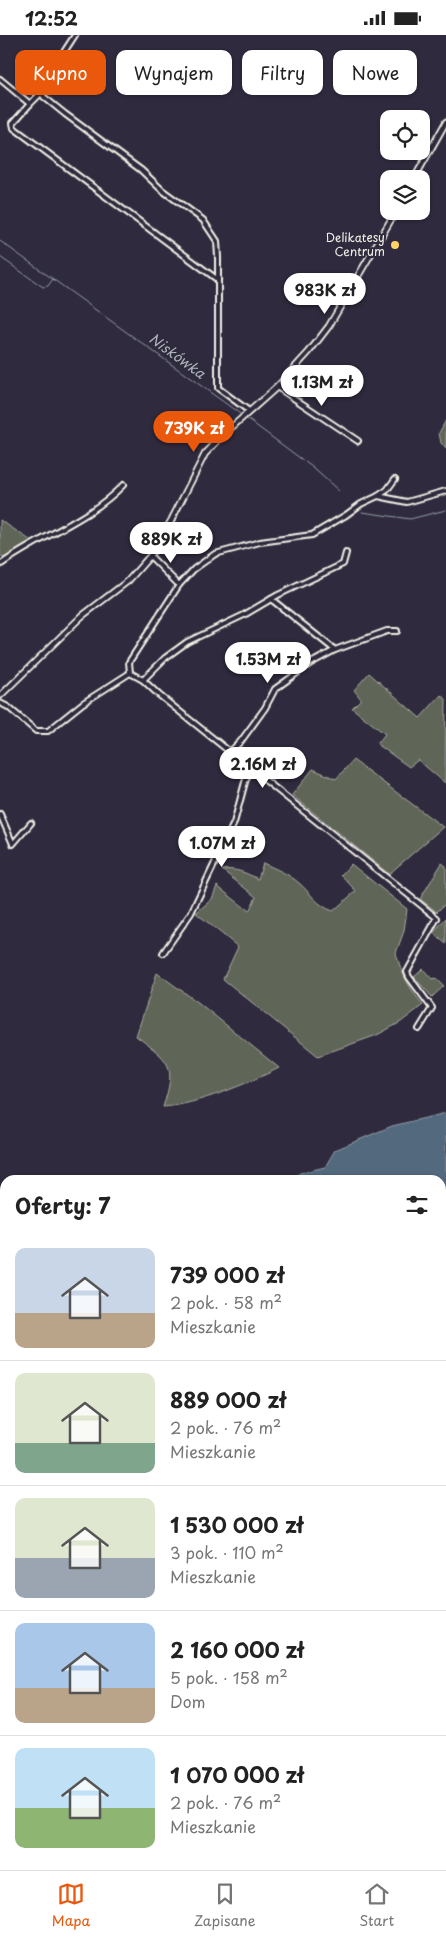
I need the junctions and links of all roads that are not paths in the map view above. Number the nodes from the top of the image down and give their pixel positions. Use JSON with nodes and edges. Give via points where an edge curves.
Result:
{"nodes":[{"id":1,"x":75,"y":35,"type":"edge"},
{"id":2,"x":65,"y":50,"type":"edge"},
{"id":3,"x":0,"y":79,"type":"edge"},
{"id":4,"x":39,"y":95,"type":"edge"},
{"id":5,"x":43,"y":95,"type":"edge"},
{"id":6,"x":30,"y":104,"type":"junction"},
{"id":7,"x":446,"y":122,"type":"edge"},
{"id":8,"x":419,"y":170,"type":"edge"},
{"id":9,"x":391,"y":220,"type":"edge"},
{"id":10,"x":218,"y":280,"type":"junction"},
{"id":11,"x":277,"y":387,"type":"junction"},
{"id":12,"x":248,"y":412,"type":"junction"},
{"id":13,"x":358,"y":441,"type":"dead end"},
{"id":14,"x":395,"y":479,"type":"dead end"},
{"id":15,"x":123,"y":485,"type":"dead end"},
{"id":16,"x":446,"y":491,"type":"edge"},
{"id":17,"x":378,"y":496,"type":"junction"},
{"id":18,"x":346,"y":553,"type":"dead end"},
{"id":19,"x":150,"y":556,"type":"junction"},
{"id":20,"x":0,"y":565,"type":"edge"},
{"id":21,"x":179,"y":585,"type":"junction"},
{"id":22,"x":271,"y":599,"type":"junction"},
{"id":23,"x":396,"y":631,"type":"dead end"},
{"id":24,"x":334,"y":650,"type":"junction"},
{"id":25,"x":130,"y":673,"type":"junction"},
{"id":26,"x":143,"y":680,"type":"junction"},
{"id":27,"x":0,"y":696,"type":"edge"},
{"id":28,"x":0,"y":703,"type":"edge"},
{"id":29,"x":231,"y":751,"type":"junction"},
{"id":30,"x":251,"y":767,"type":"junction"},
{"id":31,"x":0,"y":814,"type":"edge"},
{"id":32,"x":31,"y":823,"type":"dead end"},
{"id":33,"x":163,"y":953,"type":"dead end"},
{"id":34,"x":419,"y":1029,"type":"dead end"}],
"edges":[{"from":1,"to":2,"type":"street"},
{"from":3,"to":6,"type":"street"},
{"from":4,"to":6,"type":"street"},
{"from":5,"to":10,"type":"street","via":[[207,224],[217,241]]},
{"from":6,"to":10,"type":"street","via":[[13,123],[14,128]]},
{"from":7,"to":8,"type":"street"},
{"from":9,"to":11,"type":"street","via":[[330,326]]},
{"from":10,"to":12,"type":"street","via":[[218,388]]},
{"from":11,"to":12,"type":"street"},
{"from":11,"to":13,"type":"street"},
{"from":12,"to":19,"type":"street","via":[[205,453]]},
{"from":14,"to":17,"type":"street"},
{"from":15,"to":20,"type":"street","via":[[87,515]]},
{"from":16,"to":17,"type":"street","via":[[408,502]]},
{"from":17,"to":21,"type":"street","via":[[312,535],[260,542],[215,554]]},
{"from":18,"to":22,"type":"street","via":[[343,565]]},
{"from":19,"to":21,"type":"street"},
{"from":19,"to":27,"type":"street","via":[[128,581],[82,616]]},
{"from":21,"to":25,"type":"street","via":[[129,662]]},
{"from":22,"to":24,"type":"street"},
{"from":22,"to":26,"type":"street","via":[[187,642]]},
{"from":23,"to":24,"type":"street","via":[[387,631]]},
{"from":24,"to":29,"type":"street","via":[[275,689],[265,708]]},
{"from":25,"to":26,"type":"street"},
{"from":25,"to":28,"type":"street","via":[[83,703],[48,731],[36,731]]},
{"from":26,"to":29,"type":"street"},
{"from":29,"to":30,"type":"street"},
{"from":30,"to":33,"type":"street","via":[[234,823],[191,913]]},
{"from":30,"to":34,"type":"street","via":[[436,918],[407,972],[432,1008]]},
{"from":31,"to":32,"type":"street","via":[[13,844]]}]}
